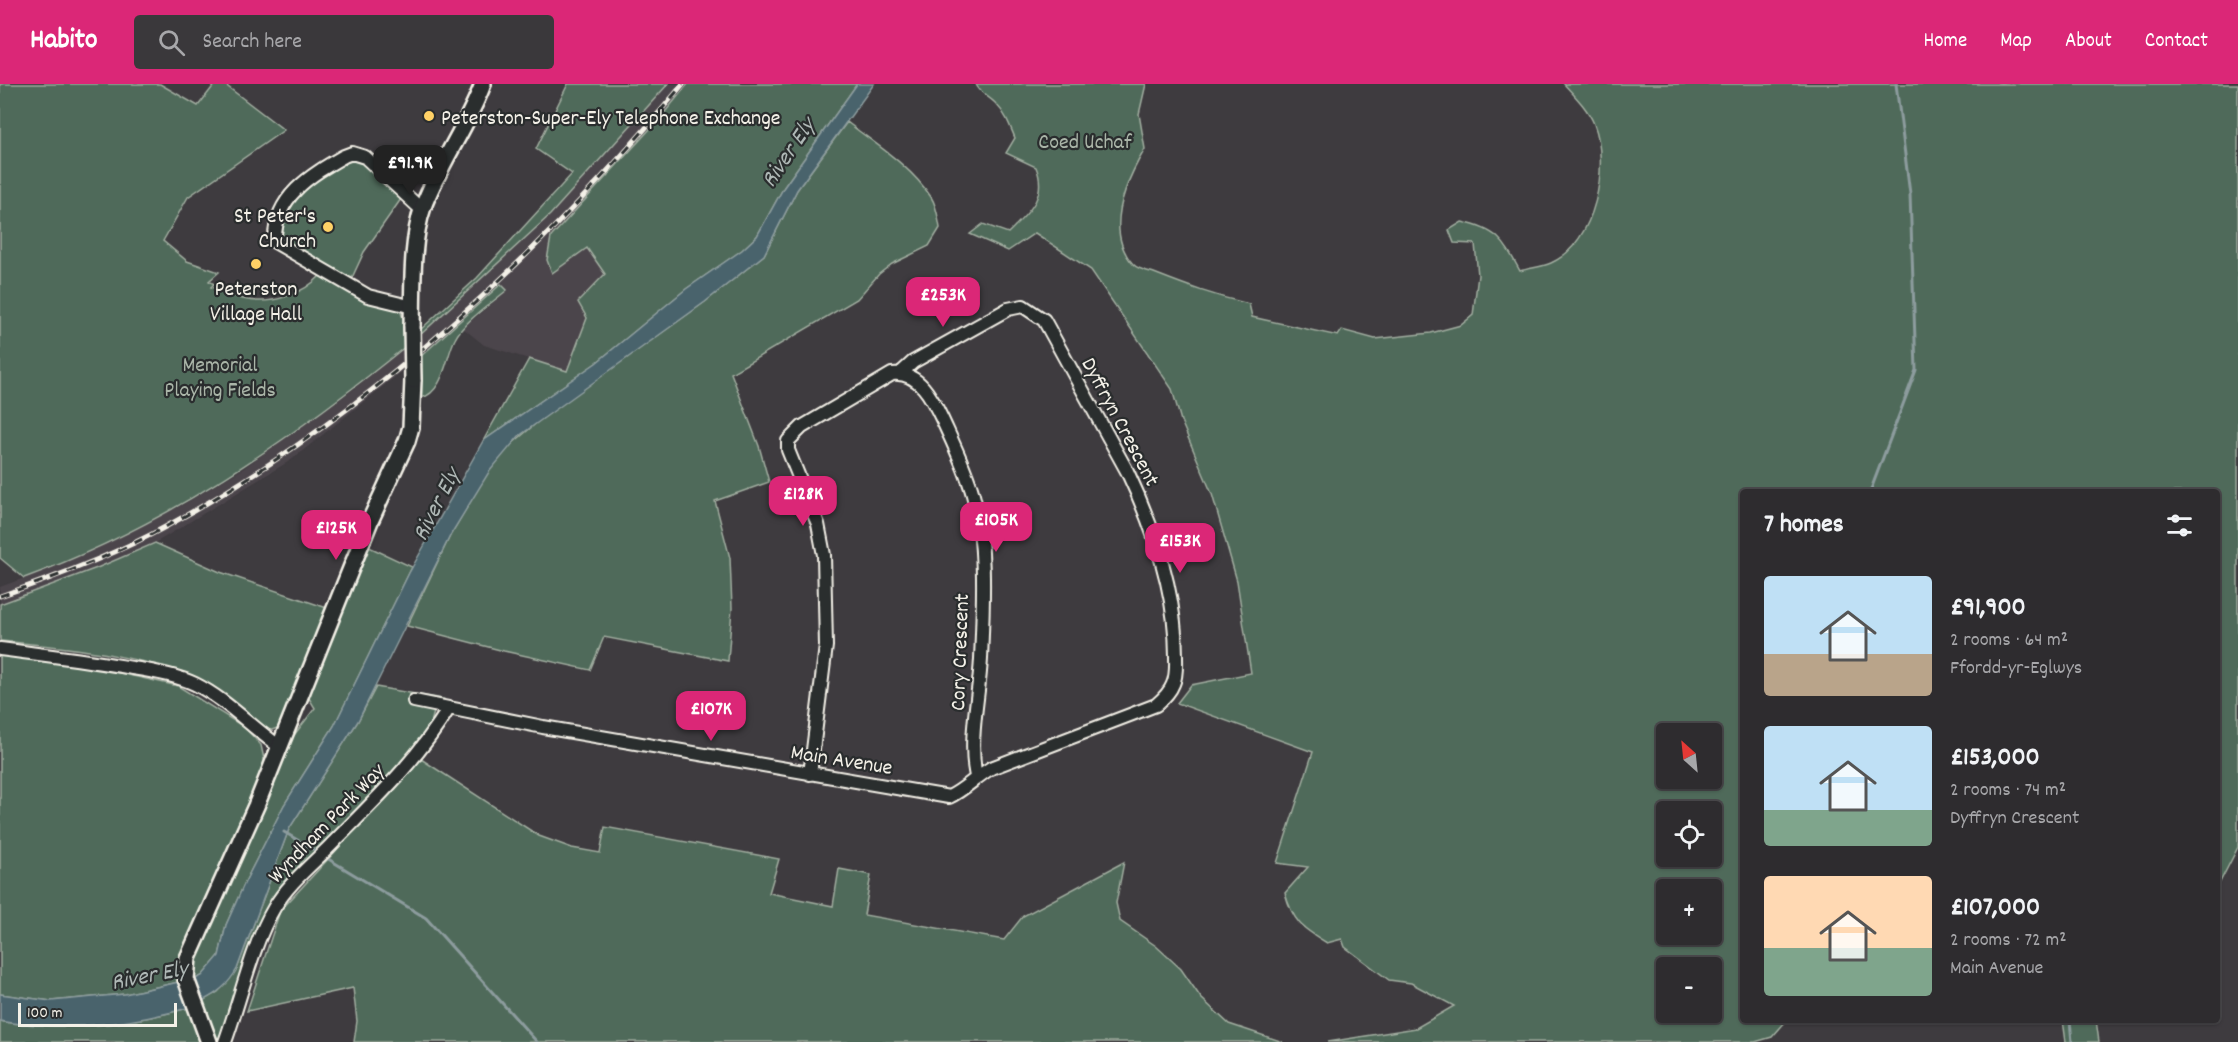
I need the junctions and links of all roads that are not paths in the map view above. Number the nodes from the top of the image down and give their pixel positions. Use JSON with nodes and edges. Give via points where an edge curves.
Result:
{"nodes":[{"id":1,"x":483,"y":84,"type":"edge"},
{"id":2,"x":422,"y":210,"type":"junction"},
{"id":3,"x":412,"y":307,"type":"junction"},
{"id":4,"x":901,"y":373,"type":"junction"},
{"id":5,"x":0,"y":649,"type":"edge"},
{"id":6,"x":414,"y":701,"type":"dead end"},
{"id":7,"x":449,"y":708,"type":"junction"},
{"id":8,"x":280,"y":747,"type":"junction"},
{"id":9,"x":810,"y":774,"type":"junction"},
{"id":10,"x":976,"y":777,"type":"junction"},
{"id":11,"x":209,"y":1042,"type":"edge"},
{"id":12,"x":225,"y":1042,"type":"edge"}],
"edges":[{"from":1,"to":2,"type":"street"},
{"from":2,"to":3,"type":"street"},
{"from":2,"to":3,"type":"street","via":[[365,157],[352,153],[299,184],[274,234],[275,242],[368,296]]},
{"from":3,"to":8,"type":"street","bridge":true,"via":[[411,428]]},
{"from":4,"to":9,"type":"street","via":[[892,374],[802,427],[788,441],[788,450],[818,524],[824,555],[826,646]]},
{"from":4,"to":10,"type":"street","name":"Cory Crescent","via":[[924,388],[933,401],[959,457],[978,516],[982,593],[972,760]]},
{"from":4,"to":10,"type":"street","name":"Dyffryn Crescent","via":[[913,362],[1008,309],[1023,306],[1044,320],[1138,494],[1164,566],[1176,633],[1173,686],[1156,705]]},
{"from":5,"to":8,"type":"street","via":[[85,659],[194,684],[229,705]]},
{"from":6,"to":7,"type":"street","name":"Main Avenue"},
{"from":7,"to":9,"type":"street","name":"Main Avenue"},
{"from":7,"to":12,"type":"street","name":"Wyndham Park Way","via":[[401,773],[298,878],[274,908]]},
{"from":8,"to":11,"type":"street","via":[[188,958],[186,980]]},
{"from":9,"to":10,"type":"street","name":"Main Avenue","via":[[949,797]]}]}
